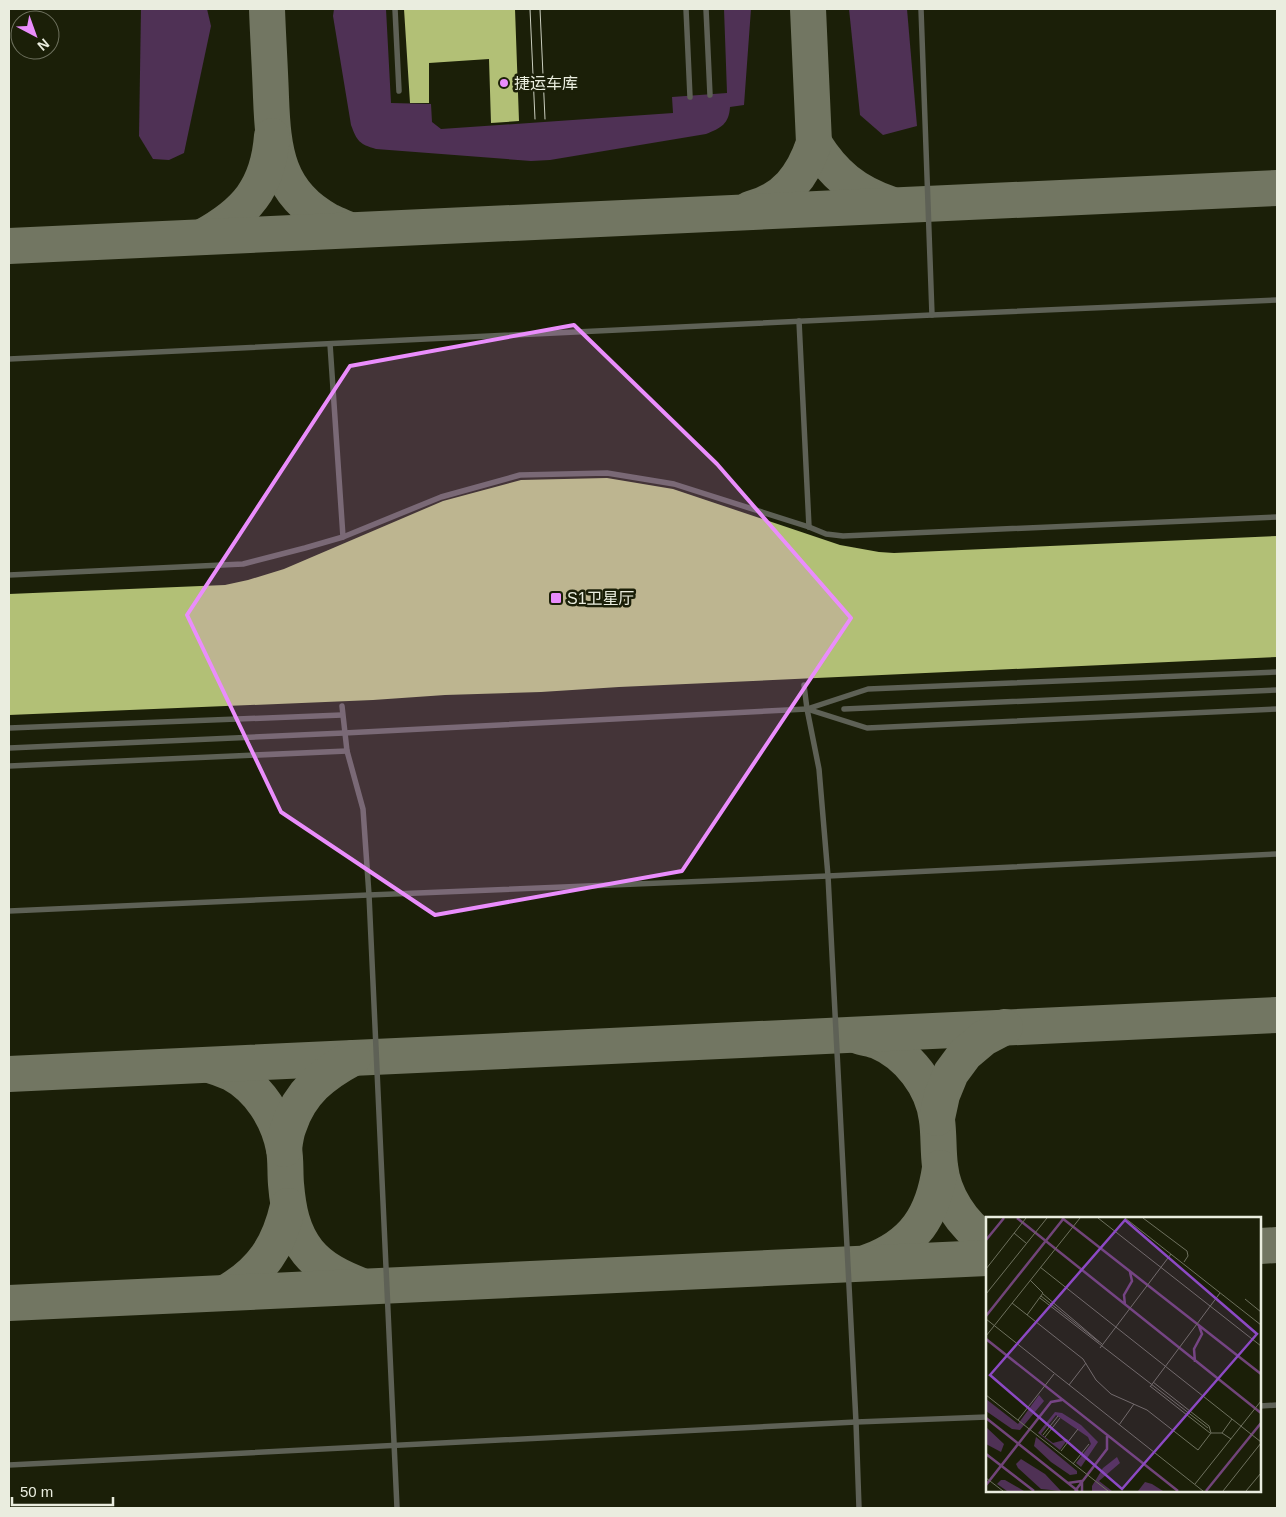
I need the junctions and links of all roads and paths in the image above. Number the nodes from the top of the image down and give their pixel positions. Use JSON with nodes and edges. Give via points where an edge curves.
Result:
{"nodes":[{"id":1,"x":396,"y":9,"type":"edge"},
{"id":2,"x":686,"y":9,"type":"edge"},
{"id":3,"x":706,"y":9,"type":"edge"},
{"id":4,"x":921,"y":9,"type":"edge"},
{"id":5,"x":399,"y":91,"type":"dead end"},
{"id":6,"x":710,"y":95,"type":"dead end"},
{"id":7,"x":690,"y":97,"type":"dead end"},
{"id":8,"x":1277,"y":300,"type":"edge"},
{"id":9,"x":932,"y":315,"type":"junction"},
{"id":10,"x":799,"y":321,"type":"junction"},
{"id":11,"x":330,"y":344,"type":"junction"},
{"id":12,"x":9,"y":359,"type":"edge"},
{"id":13,"x":1277,"y":517,"type":"edge"},
{"id":14,"x":809,"y":526,"type":"junction"},
{"id":15,"x":343,"y":537,"type":"junction"},
{"id":16,"x":9,"y":575,"type":"edge"},
{"id":17,"x":1277,"y":672,"type":"edge"},
{"id":18,"x":804,"y":685,"type":"dead end"},
{"id":19,"x":1277,"y":690,"type":"edge"},
{"id":20,"x":342,"y":706,"type":"dead end"},
{"id":21,"x":808,"y":709,"type":"junction"},
{"id":22,"x":844,"y":709,"type":"dead end"},
{"id":23,"x":1277,"y":709,"type":"edge"},
{"id":24,"x":342,"y":715,"type":"junction"},
{"id":25,"x":9,"y":728,"type":"edge"},
{"id":26,"x":344,"y":733,"type":"junction"},
{"id":27,"x":9,"y":748,"type":"edge"},
{"id":28,"x":347,"y":751,"type":"junction"},
{"id":29,"x":9,"y":766,"type":"edge"},
{"id":30,"x":1277,"y":854,"type":"edge"},
{"id":31,"x":828,"y":876,"type":"junction"},
{"id":32,"x":369,"y":895,"type":"junction"},
{"id":33,"x":9,"y":912,"type":"edge"},
{"id":34,"x":1277,"y":1405,"type":"edge"},
{"id":35,"x":1261,"y":1406,"type":"edge"},
{"id":36,"x":986,"y":1417,"type":"edge"},
{"id":37,"x":856,"y":1422,"type":"junction"},
{"id":38,"x":394,"y":1446,"type":"junction"},
{"id":39,"x":9,"y":1465,"type":"edge"},
{"id":40,"x":397,"y":1508,"type":"edge"},
{"id":41,"x":859,"y":1508,"type":"edge"}],
"edges":[{"from":1,"to":5,"type":"lane"},
{"from":2,"to":7,"type":"lane"},
{"from":3,"to":6,"type":"lane"},
{"from":4,"to":9,"type":"lane"},
{"from":8,"to":9,"type":"lane"},
{"from":9,"to":10,"type":"lane"},
{"from":10,"to":11,"type":"lane"},
{"from":10,"to":14,"type":"lane"},
{"from":11,"to":12,"type":"lane"},
{"from":11,"to":15,"type":"lane"},
{"from":13,"to":14,"type":"lane","via":[[843,536],[826,534]]},
{"from":14,"to":15,"type":"lane","via":[[674,484],[607,473],[520,475],[441,497]]},
{"from":15,"to":16,"type":"lane","via":[[243,564]]},
{"from":17,"to":21,"type":"lane","via":[[868,689]]},
{"from":18,"to":21,"type":"lane"},
{"from":19,"to":22,"type":"lane"},
{"from":20,"to":24,"type":"lane"},
{"from":21,"to":23,"type":"lane","via":[[867,728]]},
{"from":21,"to":26,"type":"lane"},
{"from":21,"to":31,"type":"lane","via":[[819,769]]},
{"from":24,"to":25,"type":"lane"},
{"from":24,"to":26,"type":"lane"},
{"from":26,"to":27,"type":"lane"},
{"from":26,"to":28,"type":"lane"},
{"from":28,"to":29,"type":"lane"},
{"from":28,"to":32,"type":"lane","via":[[363,808]]},
{"from":30,"to":31,"type":"lane"},
{"from":31,"to":32,"type":"lane"},
{"from":31,"to":37,"type":"lane"},
{"from":32,"to":33,"type":"lane"},
{"from":32,"to":38,"type":"lane"},
{"from":34,"to":35,"type":"lane"},
{"from":36,"to":37,"type":"lane"},
{"from":37,"to":38,"type":"lane"},
{"from":37,"to":41,"type":"lane"},
{"from":38,"to":39,"type":"lane"},
{"from":38,"to":40,"type":"lane"}]}
